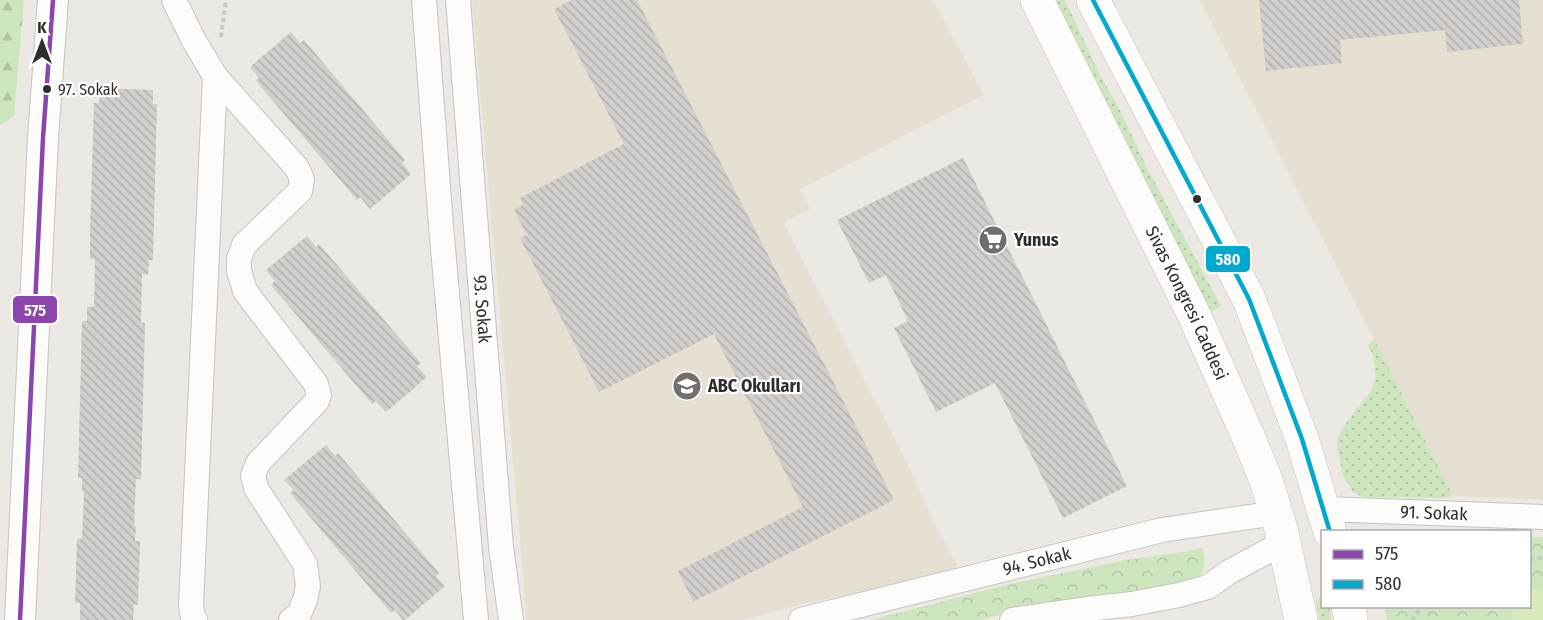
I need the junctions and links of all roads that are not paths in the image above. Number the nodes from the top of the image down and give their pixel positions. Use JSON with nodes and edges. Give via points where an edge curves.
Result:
{"nodes":[{"id":1,"x":53,"y":0,"type":"edge"},
{"id":2,"x":174,"y":0,"type":"edge"},
{"id":3,"x":424,"y":0,"type":"edge"},
{"id":4,"x":458,"y":0,"type":"edge"},
{"id":5,"x":1037,"y":0,"type":"edge"},
{"id":6,"x":1093,"y":0,"type":"edge"},
{"id":7,"x":215,"y":76,"type":"junction"},
{"id":8,"x":475,"y":223,"type":"junction"},
{"id":9,"x":441,"y":226,"type":"junction"},
{"id":10,"x":1295,"y":419,"type":"junction"},
{"id":11,"x":1248,"y":436,"type":"junction"},
{"id":12,"x":1313,"y":472,"type":"junction"},
{"id":13,"x":1276,"y":514,"type":"junction"},
{"id":14,"x":1543,"y":517,"type":"edge"},
{"id":15,"x":1327,"y":520,"type":"edge"},
{"id":16,"x":20,"y":620,"type":"edge"},
{"id":17,"x":195,"y":620,"type":"edge"},
{"id":18,"x":291,"y":620,"type":"edge"},
{"id":19,"x":476,"y":620,"type":"edge"},
{"id":20,"x":510,"y":620,"type":"edge"},
{"id":21,"x":801,"y":620,"type":"edge"},
{"id":22,"x":1012,"y":620,"type":"edge"},
{"id":23,"x":1301,"y":620,"type":"edge"}],
"edges":[{"from":1,"to":16,"type":"street"},
{"from":2,"to":7,"type":"street"},
{"from":3,"to":9,"type":"street","name":"93. Sokak"},
{"from":4,"to":8,"type":"street","name":"93. Sokak"},
{"from":5,"to":11,"type":"main road","name":"Sivas Kongresi Caddesi","via":[[1196,317]]},
{"from":6,"to":10,"type":"main road","via":[[1249,299]]},
{"from":7,"to":17,"type":"street","via":[[191,605]]},
{"from":7,"to":18,"type":"street","via":[[302,178],[300,191],[244,245],[238,271],[245,291],[316,384],[319,395],[258,463],[253,474],[256,488],[305,564],[305,600],[299,614]]},
{"from":8,"to":9,"type":"street"},
{"from":8,"to":20,"type":"street","name":"93. Sokak"},
{"from":9,"to":19,"type":"street","name":"93. Sokak"},
{"from":10,"to":11,"type":"main road"},
{"from":10,"to":12,"type":"main road"},
{"from":11,"to":13,"type":"main road","name":"Sivas Kongresi Caddesi"},
{"from":12,"to":13,"type":"main road"},
{"from":12,"to":15,"type":"main road"},
{"from":13,"to":21,"type":"street","name":"94. Sokak","via":[[1162,530]]},
{"from":13,"to":22,"type":"street","via":[[1229,572],[1208,587],[1132,604]]},
{"from":13,"to":23,"type":"main road","name":"Sivas Kongresi Caddesi"},
{"from":14,"to":15,"type":"street","name":"91. Sokak"}]}
